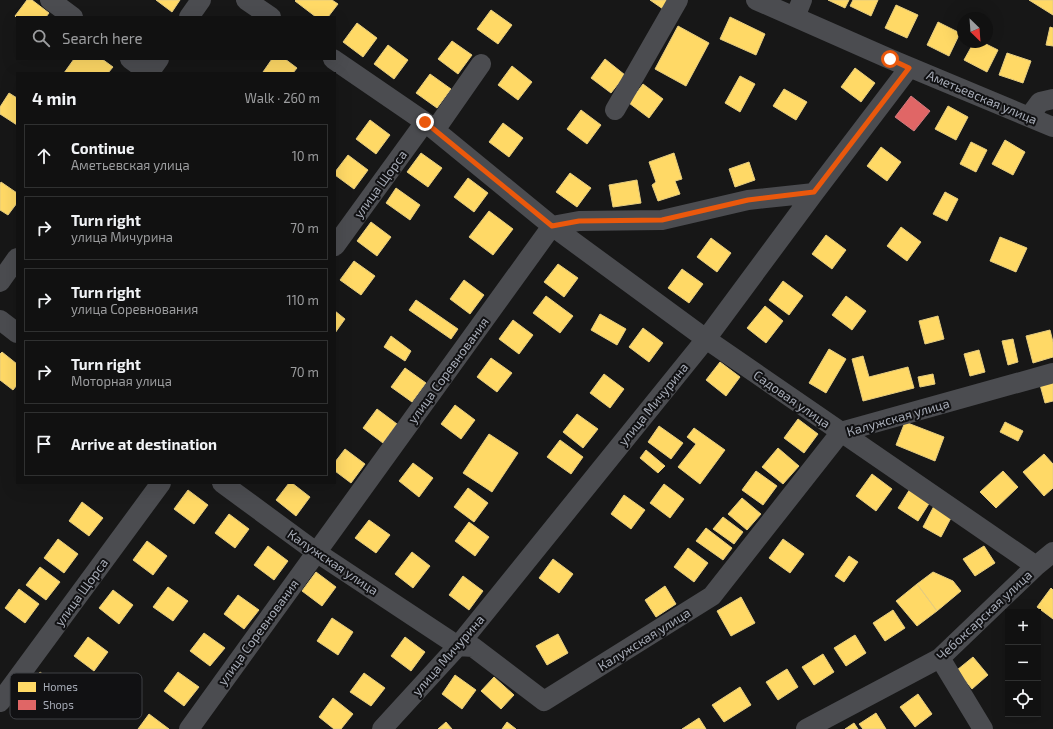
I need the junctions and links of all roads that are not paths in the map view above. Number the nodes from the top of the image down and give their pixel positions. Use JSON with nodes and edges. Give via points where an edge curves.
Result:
{"nodes":[{"id":1,"x":50,"y":0,"type":"edge"},
{"id":2,"x":201,"y":0,"type":"edge"},
{"id":3,"x":246,"y":0,"type":"edge"},
{"id":4,"x":678,"y":0,"type":"edge"},
{"id":5,"x":756,"y":0,"type":"edge"},
{"id":6,"x":798,"y":8,"type":"edge"},
{"id":7,"x":72,"y":16,"type":"edge"},
{"id":8,"x":190,"y":16,"type":"edge"},
{"id":9,"x":270,"y":16,"type":"edge"},
{"id":10,"x":131,"y":60,"type":"edge"},
{"id":11,"x":158,"y":60,"type":"edge"},
{"id":12,"x":334,"y":60,"type":"edge"},
{"id":13,"x":481,"y":64,"type":"dead end"},
{"id":14,"x":909,"y":68,"type":"junction"},
{"id":15,"x":148,"y":72,"type":"edge"},
{"id":16,"x":150,"y":72,"type":"edge"},
{"id":17,"x":1053,"y":99,"type":"edge"},
{"id":18,"x":615,"y":110,"type":"dead end"},
{"id":19,"x":1029,"y":117,"type":"junction"},
{"id":20,"x":430,"y":126,"type":"junction"},
{"id":21,"x":1053,"y":127,"type":"edge"},
{"id":22,"x":814,"y":192,"type":"junction"},
{"id":23,"x":552,"y":226,"type":"junction"},
{"id":24,"x":336,"y":245,"type":"edge"},
{"id":25,"x":16,"y":259,"type":"edge"},
{"id":26,"x":0,"y":282,"type":"edge"},
{"id":27,"x":0,"y":320,"type":"edge"},
{"id":28,"x":16,"y":331,"type":"edge"},
{"id":29,"x":706,"y":339,"type":"junction"},
{"id":30,"x":1053,"y":373,"type":"edge"},
{"id":31,"x":841,"y":432,"type":"junction"},
{"id":32,"x":160,"y":484,"type":"edge"},
{"id":33,"x":223,"y":484,"type":"edge"},
{"id":34,"x":316,"y":552,"type":"junction"},
{"id":35,"x":1053,"y":552,"type":"edge"},
{"id":36,"x":1036,"y":566,"type":"junction"},
{"id":37,"x":458,"y":646,"type":"junction"},
{"id":38,"x":940,"y":658,"type":"junction"},
{"id":39,"x":21,"y":673,"type":"edge"},
{"id":40,"x":10,"y":688,"type":"edge"},
{"id":41,"x":0,"y":702,"type":"edge"},
{"id":42,"x":189,"y":729,"type":"edge"},
{"id":43,"x":382,"y":729,"type":"edge"},
{"id":44,"x":806,"y":729,"type":"edge"},
{"id":45,"x":983,"y":729,"type":"edge"}],
"edges":[{"from":1,"to":7,"type":"street"},
{"from":2,"to":8,"type":"street"},
{"from":3,"to":9,"type":"street"},
{"from":4,"to":18,"type":"street"},
{"from":5,"to":6,"type":"street","name":"Аметьевская улица"},
{"from":6,"to":14,"type":"street","name":"Аметьевская улица"},
{"from":10,"to":15,"type":"street"},
{"from":11,"to":16,"type":"street"},
{"from":12,"to":20,"type":"street","name":"Садовая улица"},
{"from":13,"to":20,"type":"street","name":"улица Щорса"},
{"from":14,"to":19,"type":"street","name":"Аметьевская улица"},
{"from":14,"to":22,"type":"street","name":"улица Мичурина"},
{"from":17,"to":19,"type":"street","via":[[1040,102]]},
{"from":19,"to":21,"type":"street","name":"Аметьевская улица"},
{"from":20,"to":23,"type":"street","name":"Садовая улица"},
{"from":20,"to":24,"type":"street","name":"улица Щорса"},
{"from":22,"to":23,"type":"street","via":[[748,200],[662,220],[579,221]]},
{"from":22,"to":29,"type":"street","name":"улица Мичурина"},
{"from":23,"to":29,"type":"street","name":"Садовая улица"},
{"from":23,"to":34,"type":"street","name":"улица Соревнования"},
{"from":25,"to":26,"type":"street"},
{"from":27,"to":28,"type":"street"},
{"from":29,"to":31,"type":"street","name":"Садовая улица"},
{"from":29,"to":37,"type":"street","name":"улица Мичурина"},
{"from":30,"to":31,"type":"street","name":"Калужская улица"},
{"from":31,"to":36,"type":"street","name":"Садовая улица"},
{"from":31,"to":37,"type":"street","name":"Калужская улица","via":[[712,596],[544,701],[473,647]]},
{"from":32,"to":39,"type":"street","name":"улица Щорса"},
{"from":33,"to":34,"type":"street","name":"Калужская улица"},
{"from":34,"to":37,"type":"street","name":"Калужская улица"},
{"from":34,"to":42,"type":"street","name":"улица Соревнования"},
{"from":35,"to":36,"type":"street","name":"Чебоксарская улица"},
{"from":36,"to":38,"type":"street","name":"Чебоксарская улица"},
{"from":37,"to":43,"type":"street","name":"улица Мичурина"},
{"from":38,"to":44,"type":"street","name":"Чебоксарская улица"},
{"from":38,"to":45,"type":"street"},
{"from":40,"to":41,"type":"street","name":"улица Щорса"}]}
